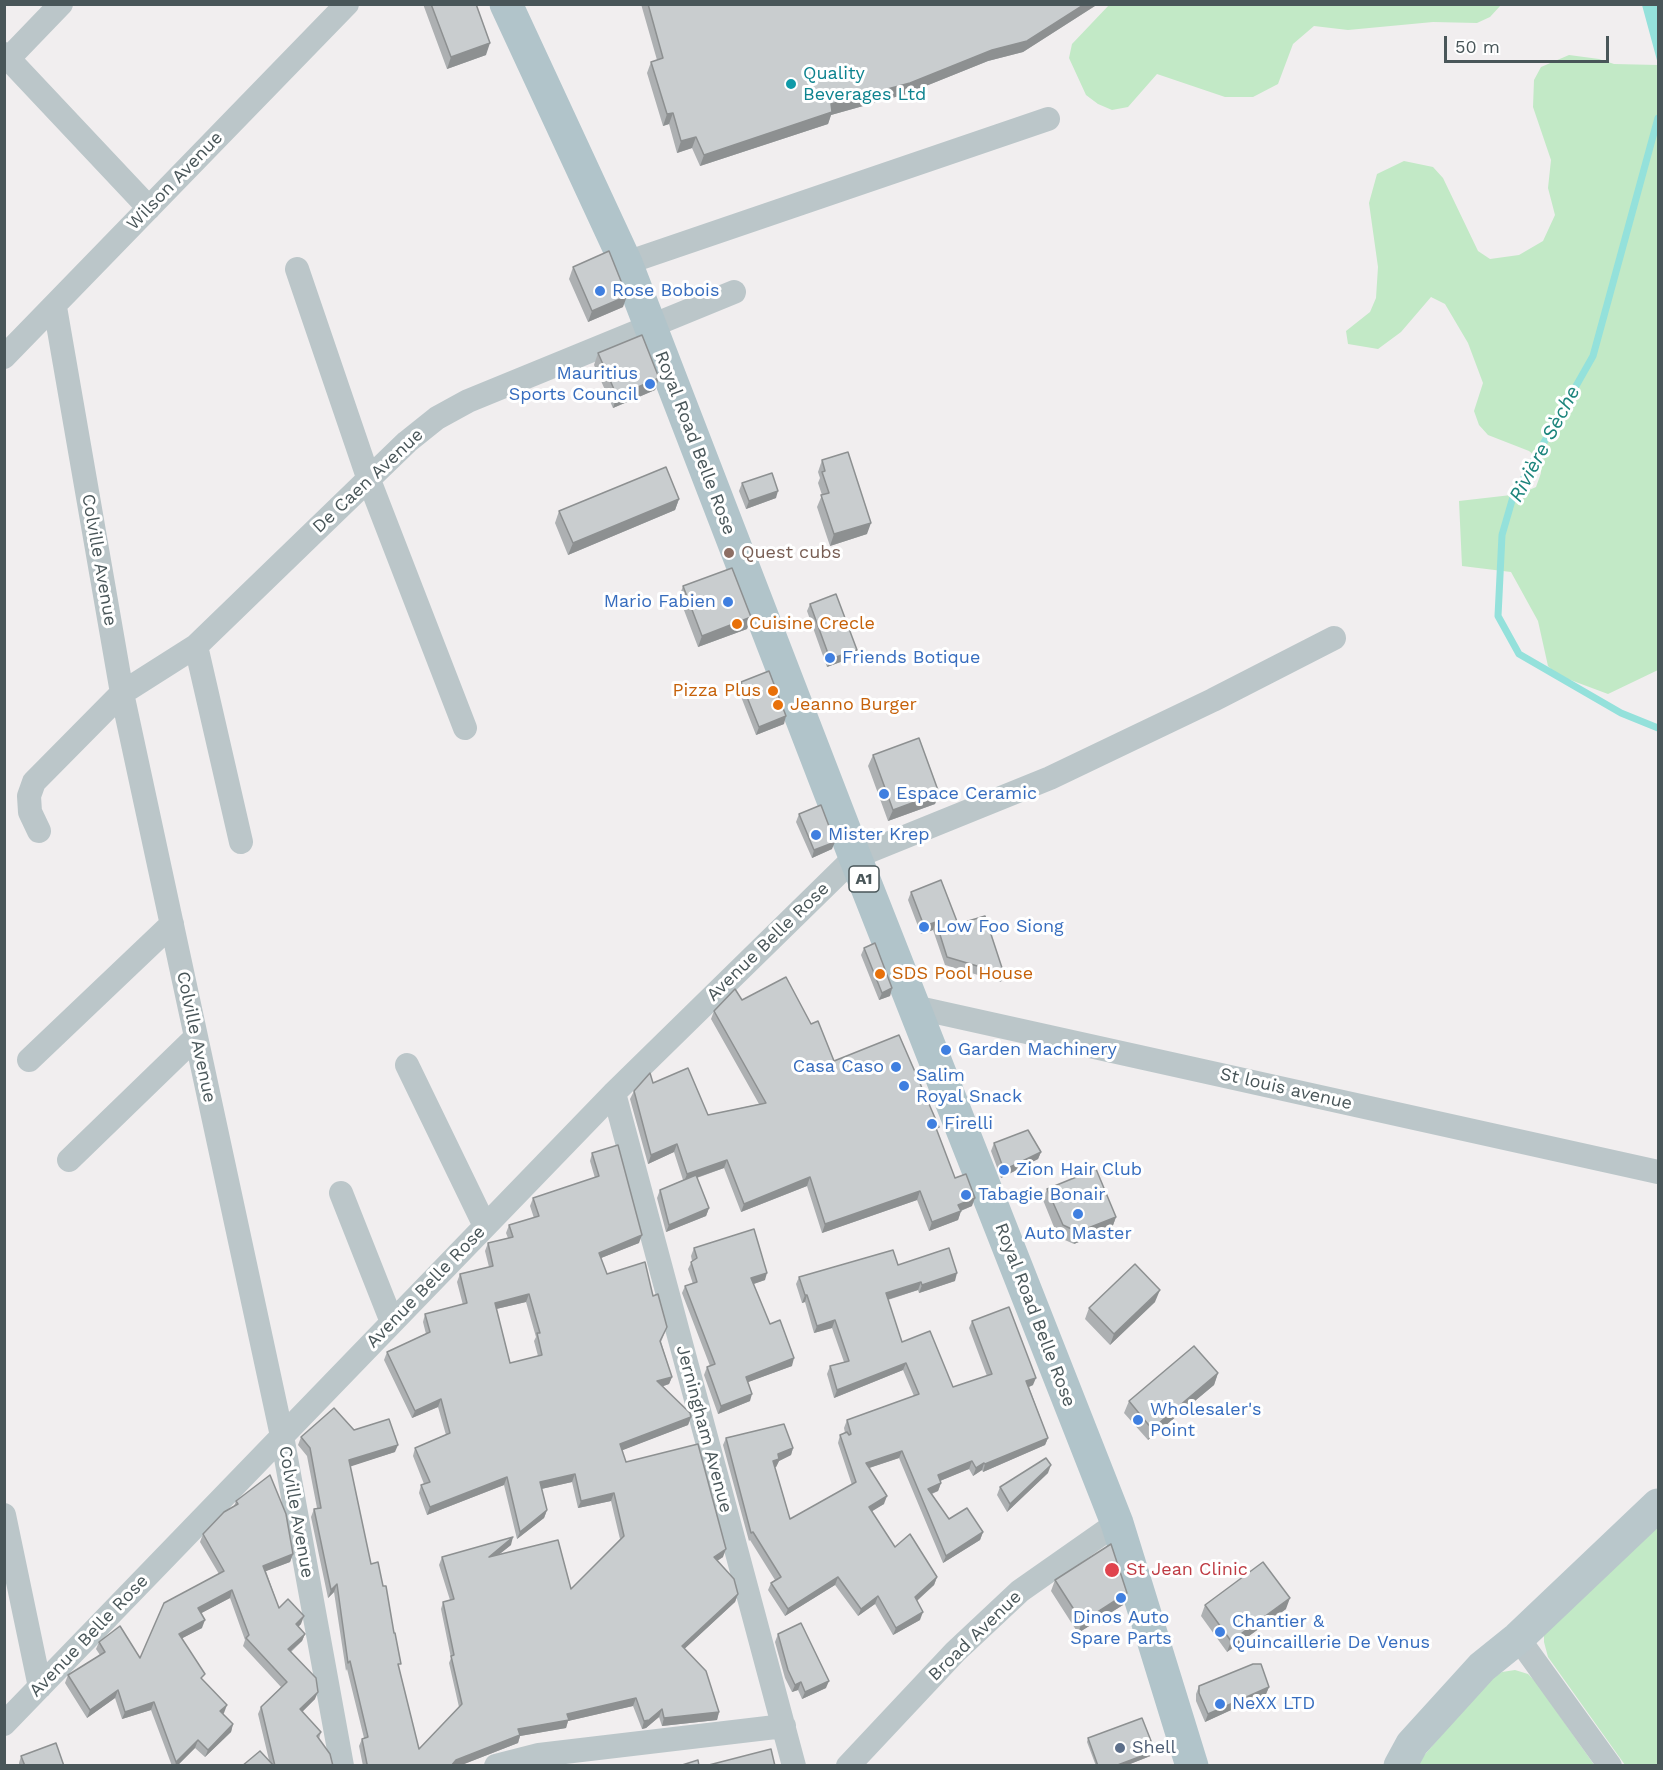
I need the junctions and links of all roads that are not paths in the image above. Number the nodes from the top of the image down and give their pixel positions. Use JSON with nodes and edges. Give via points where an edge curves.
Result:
{"nodes":[{"id":1,"x":61,"y":4,"type":"edge"},
{"id":2,"x":347,"y":4,"type":"edge"},
{"id":3,"x":506,"y":4,"type":"edge"},
{"id":4,"x":7,"y":56,"type":"edge"},
{"id":5,"x":1048,"y":119,"type":"dead end"},
{"id":6,"x":148,"y":208,"type":"junction"},
{"id":7,"x":626,"y":263,"type":"junction"},
{"id":8,"x":297,"y":269,"type":"dead end"},
{"id":9,"x":734,"y":292,"type":"dead end"},
{"id":10,"x":55,"y":307,"type":"junction"},
{"id":11,"x":650,"y":325,"type":"junction"},
{"id":12,"x":4,"y":357,"type":"edge"},
{"id":13,"x":369,"y":480,"type":"junction"},
{"id":14,"x":1334,"y":638,"type":"dead end"},
{"id":15,"x":196,"y":646,"type":"junction"},
{"id":16,"x":122,"y":693,"type":"junction"},
{"id":17,"x":465,"y":728,"type":"dead end"},
{"id":18,"x":39,"y":831,"type":"dead end"},
{"id":19,"x":241,"y":842,"type":"dead end"},
{"id":20,"x":855,"y":857,"type":"junction"},
{"id":21,"x":172,"y":924,"type":"junction"},
{"id":22,"x":914,"y":1007,"type":"junction"},
{"id":23,"x":196,"y":1037,"type":"junction"},
{"id":24,"x":29,"y":1060,"type":"dead end"},
{"id":25,"x":407,"y":1065,"type":"dead end"},
{"id":26,"x":614,"y":1093,"type":"junction"},
{"id":27,"x":69,"y":1160,"type":"dead end"},
{"id":28,"x":1659,"y":1172,"type":"edge"},
{"id":29,"x":341,"y":1193,"type":"dead end"},
{"id":30,"x":485,"y":1226,"type":"junction"},
{"id":31,"x":392,"y":1322,"type":"junction"},
{"id":32,"x":282,"y":1436,"type":"junction"},
{"id":33,"x":1659,"y":1505,"type":"edge"},
{"id":34,"x":4,"y":1515,"type":"edge"},
{"id":35,"x":1117,"y":1523,"type":"junction"},
{"id":36,"x":1518,"y":1638,"type":"junction"},
{"id":37,"x":40,"y":1687,"type":"junction"},
{"id":38,"x":4,"y":1724,"type":"edge"},
{"id":39,"x":784,"y":1726,"type":"junction"},
{"id":40,"x":342,"y":1766,"type":"edge"},
{"id":41,"x":496,"y":1766,"type":"edge"},
{"id":42,"x":794,"y":1766,"type":"edge"},
{"id":43,"x":848,"y":1766,"type":"edge"},
{"id":44,"x":1192,"y":1766,"type":"edge"},
{"id":45,"x":1400,"y":1766,"type":"edge"},
{"id":46,"x":1610,"y":1766,"type":"edge"}],
"edges":[{"from":1,"to":4,"type":"street"},
{"from":2,"to":6,"type":"street","name":"Wilson Avenue"},
{"from":3,"to":7,"type":"main road","name":"Royal Road Belle Rose","number":"A1"},
{"from":4,"to":6,"type":"street"},
{"from":5,"to":7,"type":"street"},
{"from":6,"to":10,"type":"street","name":"Wilson Avenue"},
{"from":7,"to":11,"type":"main road","name":"Royal Road Belle Rose","number":"A1"},
{"from":8,"to":13,"type":"street"},
{"from":9,"to":11,"type":"street","name":"De Caen Avenue"},
{"from":10,"to":12,"type":"street","name":"Wilson Avenue"},
{"from":10,"to":16,"type":"street","name":"Colville Avenue"},
{"from":11,"to":13,"type":"street","name":"De Caen Avenue","via":[[468,401],[437,418]]},
{"from":11,"to":20,"type":"main road","name":"Royal Road Belle Rose","number":"A1"},
{"from":13,"to":15,"type":"street","name":"De Caen Avenue"},
{"from":13,"to":17,"type":"street"},
{"from":14,"to":20,"type":"street","via":[[1050,778]]},
{"from":15,"to":16,"type":"street","name":"De Caen Avenue"},
{"from":15,"to":19,"type":"street"},
{"from":16,"to":18,"type":"street","name":"De Caen Avenue","via":[[34,782],[29,796],[30,812]]},
{"from":16,"to":21,"type":"street","name":"Colville Avenue"},
{"from":20,"to":22,"type":"main road","name":"Royal Road Belle Rose","number":"A1"},
{"from":20,"to":26,"type":"street","name":"Avenue Belle Rose"},
{"from":21,"to":23,"type":"street","name":"Colville Avenue"},
{"from":21,"to":24,"type":"street"},
{"from":22,"to":28,"type":"street","name":"St louis avenue"},
{"from":22,"to":35,"type":"main road","name":"Royal Road Belle Rose","number":"A1"},
{"from":23,"to":27,"type":"street"},
{"from":23,"to":32,"type":"street","name":"Colville Avenue"},
{"from":25,"to":30,"type":"street"},
{"from":26,"to":30,"type":"street","name":"Avenue Belle Rose"},
{"from":26,"to":39,"type":"street","name":"Jerningham Avenue"},
{"from":29,"to":31,"type":"street"},
{"from":30,"to":31,"type":"street","name":"Avenue Belle Rose"},
{"from":31,"to":32,"type":"street","name":"Avenue Belle Rose"},
{"from":32,"to":37,"type":"street","name":"Avenue Belle Rose"},
{"from":32,"to":40,"type":"street","name":"Colville Avenue"},
{"from":33,"to":36,"type":"street"},
{"from":34,"to":37,"type":"street"},
{"from":35,"to":43,"type":"street","name":"Broad Avenue","via":[[1020,1591],[955,1652]]},
{"from":35,"to":44,"type":"main road","name":"Royal Road Belle Rose","number":"A1"},
{"from":36,"to":45,"type":"street","via":[[1482,1667],[1412,1744]]},
{"from":36,"to":46,"type":"street"},
{"from":37,"to":38,"type":"street","name":"Avenue Belle Rose"},
{"from":39,"to":41,"type":"street","via":[[539,1755]]},
{"from":39,"to":42,"type":"street","name":"Jerningham Avenue"}]}
